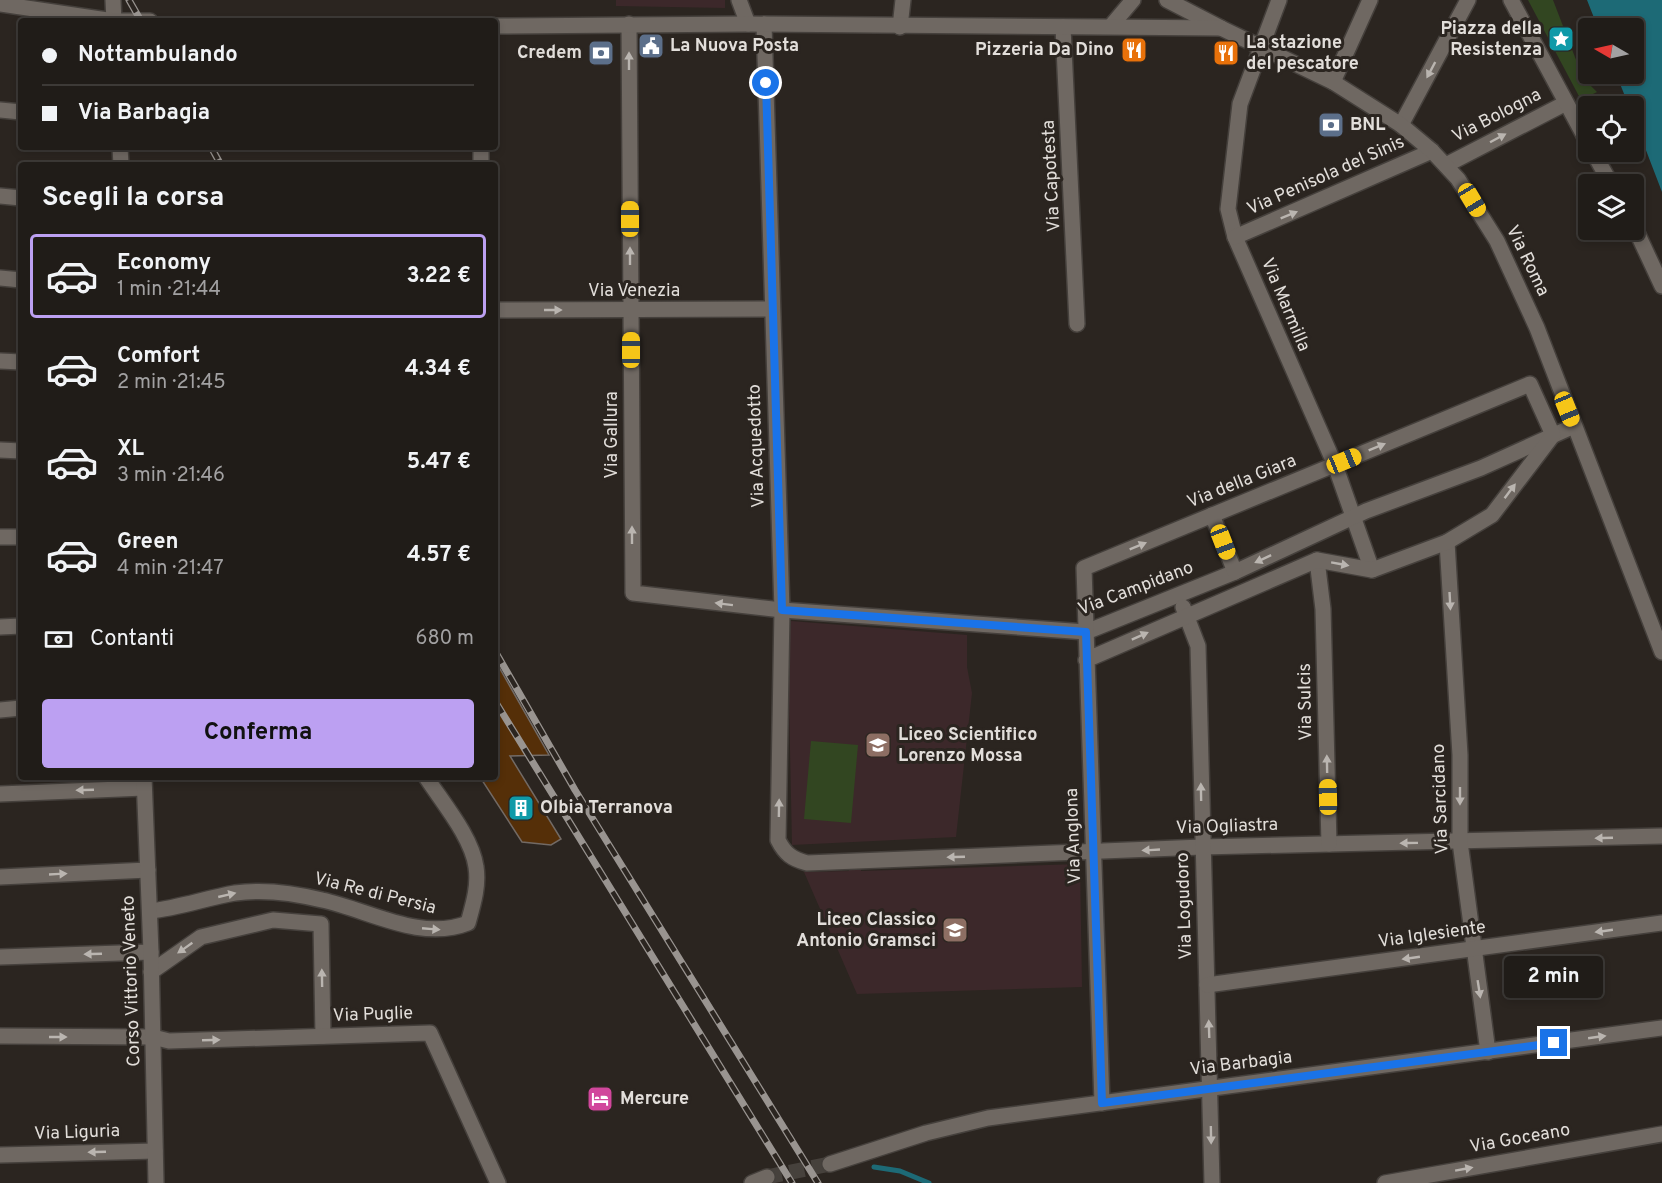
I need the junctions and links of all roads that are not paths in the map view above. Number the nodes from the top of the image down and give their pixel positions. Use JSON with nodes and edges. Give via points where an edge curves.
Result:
{"nodes":[{"id":1,"x":113,"y":0,"type":"edge"},
{"id":2,"x":738,"y":0,"type":"edge"},
{"id":3,"x":903,"y":0,"type":"edge"},
{"id":4,"x":1133,"y":0,"type":"edge"},
{"id":5,"x":1167,"y":0,"type":"edge"},
{"id":6,"x":1279,"y":0,"type":"edge"},
{"id":7,"x":1370,"y":0,"type":"edge"},
{"id":8,"x":1468,"y":0,"type":"edge"},
{"id":9,"x":1511,"y":0,"type":"edge"},
{"id":10,"x":0,"y":4,"type":"edge"},
{"id":11,"x":94,"y":18,"type":"edge"},
{"id":12,"x":114,"y":18,"type":"edge"},
{"id":13,"x":629,"y":24,"type":"junction"},
{"id":14,"x":748,"y":24,"type":"junction"},
{"id":15,"x":764,"y":24,"type":"junction"},
{"id":16,"x":498,"y":26,"type":"edge"},
{"id":17,"x":1111,"y":26,"type":"junction"},
{"id":18,"x":900,"y":27,"type":"junction"},
{"id":19,"x":1063,"y":27,"type":"junction"},
{"id":20,"x":1221,"y":28,"type":"junction"},
{"id":21,"x":1261,"y":46,"type":"junction"},
{"id":22,"x":1333,"y":82,"type":"junction"},
{"id":23,"x":1566,"y":103,"type":"junction"},
{"id":24,"x":0,"y":110,"type":"edge"},
{"id":25,"x":18,"y":112,"type":"edge"},
{"id":26,"x":1401,"y":125,"type":"junction"},
{"id":27,"x":1578,"y":125,"type":"edge"},
{"id":28,"x":1432,"y":151,"type":"junction"},
{"id":29,"x":1446,"y":165,"type":"junction"},
{"id":30,"x":0,"y":196,"type":"edge"},
{"id":31,"x":18,"y":198,"type":"edge"},
{"id":32,"x":1235,"y":237,"type":"junction"},
{"id":33,"x":1641,"y":240,"type":"edge"},
{"id":34,"x":0,"y":278,"type":"edge"},
{"id":35,"x":18,"y":279,"type":"edge"},
{"id":36,"x":1662,"y":286,"type":"edge"},
{"id":37,"x":772,"y":309,"type":"junction"},
{"id":38,"x":498,"y":310,"type":"edge"},
{"id":39,"x":631,"y":310,"type":"junction"},
{"id":40,"x":1077,"y":324,"type":"dead end"},
{"id":41,"x":0,"y":361,"type":"edge"},
{"id":42,"x":18,"y":362,"type":"edge"},
{"id":43,"x":1574,"y":426,"type":"junction"},
{"id":44,"x":1552,"y":435,"type":"junction"},
{"id":45,"x":0,"y":450,"type":"edge"},
{"id":46,"x":18,"y":451,"type":"edge"},
{"id":47,"x":1335,"y":465,"type":"junction"},
{"id":48,"x":1212,"y":515,"type":"junction"},
{"id":49,"x":1354,"y":517,"type":"junction"},
{"id":50,"x":0,"y":537,"type":"edge"},
{"id":51,"x":18,"y":537,"type":"edge"},
{"id":52,"x":1447,"y":543,"type":"junction"},
{"id":53,"x":1317,"y":560,"type":"junction"},
{"id":54,"x":1084,"y":568,"type":"joint"},
{"id":55,"x":1372,"y":570,"type":"junction"},
{"id":56,"x":1235,"y":572,"type":"junction"},
{"id":57,"x":633,"y":593,"type":"joint"},
{"id":58,"x":1178,"y":595,"type":"junction"},
{"id":59,"x":782,"y":610,"type":"junction"},
{"id":60,"x":1186,"y":615,"type":"junction"},
{"id":61,"x":18,"y":626,"type":"edge"},
{"id":62,"x":0,"y":627,"type":"edge"},
{"id":63,"x":1086,"y":632,"type":"junction"},
{"id":64,"x":1662,"y":652,"type":"edge"},
{"id":65,"x":1086,"y":660,"type":"junction"},
{"id":66,"x":18,"y":708,"type":"edge"},
{"id":67,"x":0,"y":710,"type":"edge"},
{"id":68,"x":428,"y":780,"type":"edge"},
{"id":69,"x":144,"y":783,"type":"edge"},
{"id":70,"x":0,"y":794,"type":"edge"},
{"id":71,"x":1662,"y":836,"type":"edge"},
{"id":72,"x":1460,"y":842,"type":"junction"},
{"id":73,"x":1329,"y":844,"type":"junction"},
{"id":74,"x":1202,"y":847,"type":"junction"},
{"id":75,"x":1094,"y":853,"type":"junction"},
{"id":76,"x":795,"y":859,"type":"joint"},
{"id":77,"x":148,"y":870,"type":"junction"},
{"id":78,"x":0,"y":877,"type":"edge"},
{"id":79,"x":150,"y":911,"type":"junction"},
{"id":80,"x":1662,"y":923,"type":"edge"},
{"id":81,"x":1473,"y":950,"type":"junction"},
{"id":82,"x":152,"y":952,"type":"junction"},
{"id":83,"x":0,"y":957,"type":"edge"},
{"id":84,"x":151,"y":972,"type":"junction"},
{"id":85,"x":1207,"y":985,"type":"junction"},
{"id":86,"x":1662,"y":1028,"type":"edge"},
{"id":87,"x":0,"y":1036,"type":"edge"},
{"id":88,"x":323,"y":1036,"type":"junction"},
{"id":89,"x":153,"y":1037,"type":"junction"},
{"id":90,"x":1488,"y":1052,"type":"junction"},
{"id":91,"x":1210,"y":1087,"type":"junction"},
{"id":92,"x":1102,"y":1103,"type":"junction"},
{"id":93,"x":1662,"y":1134,"type":"edge"},
{"id":94,"x":155,"y":1151,"type":"junction"},
{"id":95,"x":0,"y":1155,"type":"edge"},
{"id":96,"x":830,"y":1164,"type":"tunnel mouth"},
{"id":97,"x":767,"y":1177,"type":"dead end"},
{"id":98,"x":156,"y":1183,"type":"edge"},
{"id":99,"x":498,"y":1183,"type":"edge"},
{"id":100,"x":752,"y":1183,"type":"edge"},
{"id":101,"x":1212,"y":1183,"type":"edge"},
{"id":102,"x":1386,"y":1183,"type":"edge"}],
"edges":[{"from":1,"to":12,"type":"street"},
{"from":2,"to":14,"type":"street"},
{"from":3,"to":18,"type":"street"},
{"from":4,"to":17,"type":"street"},
{"from":5,"to":20,"type":"street","name":"Via Roma"},
{"from":6,"to":21,"type":"street","name":"Via Marmilla"},
{"from":7,"to":22,"type":"street"},
{"from":8,"to":26,"type":"street","one_way":true},
{"from":9,"to":23,"type":"street"},
{"from":10,"to":11,"type":"street"},
{"from":13,"to":14,"type":"street"},
{"from":13,"to":16,"type":"street"},
{"from":39,"to":13,"type":"street","name":"Via Gallura","one_way":true},
{"from":14,"to":15,"type":"street"},
{"from":15,"to":18,"type":"street"},
{"from":15,"to":37,"type":"street","name":"Via Acquedotto"},
{"from":17,"to":19,"type":"street"},
{"from":17,"to":20,"type":"street"},
{"from":18,"to":19,"type":"street"},
{"from":19,"to":40,"type":"street","name":"Via Capotesta"},
{"from":20,"to":21,"type":"street","name":"Via Roma"},
{"from":21,"to":22,"type":"street","name":"Via Roma"},
{"from":21,"to":32,"type":"street","name":"Via Marmilla","via":[[1240,104],[1228,209]]},
{"from":22,"to":26,"type":"street","name":"Via Roma"},
{"from":23,"to":27,"type":"street"},
{"from":29,"to":23,"type":"street","name":"Via Bologna","one_way":true},
{"from":24,"to":25,"type":"street"},
{"from":26,"to":28,"type":"street","name":"Via Roma"},
{"from":28,"to":29,"type":"street","name":"Via Roma"},
{"from":32,"to":28,"type":"street","name":"Via Penisola del Sinis","one_way":true},
{"from":29,"to":43,"type":"street","name":"Via Roma","via":[[1472,200],[1518,282]]},
{"from":30,"to":31,"type":"street"},
{"from":32,"to":47,"type":"street","name":"Via Marmilla"},
{"from":33,"to":36,"type":"street"},
{"from":34,"to":35,"type":"street"},
{"from":37,"to":39,"type":"street","name":"Via Venezia"},
{"from":37,"to":59,"type":"street","name":"Via Acquedotto"},
{"from":38,"to":39,"type":"street","name":"Via Venezia","one_way":true},
{"from":57,"to":39,"type":"street","name":"Via Gallura","one_way":true},
{"from":41,"to":42,"type":"street"},
{"from":43,"to":44,"type":"street","name":"Via Campidano"},
{"from":43,"to":64,"type":"street","name":"Via Roma"},
{"from":47,"to":44,"type":"street","name":"Via della Giara","one_way":true,"via":[[1530,384]]},
{"from":44,"to":49,"type":"street","name":"Via Campidano","via":[[1481,468]]},
{"from":52,"to":44,"type":"street","one_way":true,"via":[[1492,515]]},
{"from":45,"to":46,"type":"street"},
{"from":47,"to":48,"type":"street","name":"Via della Giara"},
{"from":47,"to":49,"type":"street","name":"Via Marmilla"},
{"from":54,"to":48,"type":"street","name":"Via della Giara","one_way":true},
{"from":48,"to":56,"type":"street"},
{"from":49,"to":55,"type":"street","name":"Via Marmilla"},
{"from":49,"to":56,"type":"street","name":"Via Campidano","one_way":true},
{"from":50,"to":51,"type":"street"},
{"from":52,"to":55,"type":"street"},
{"from":52,"to":72,"type":"street","name":"Via Sarcidano","one_way":true,"via":[[1460,754]]},
{"from":53,"to":55,"type":"street","one_way":true},
{"from":53,"to":60,"type":"street"},
{"from":73,"to":53,"type":"street","name":"Via Sulcis","one_way":true,"via":[[1323,609]]},
{"from":54,"to":63,"type":"street","name":"Via Anglona"},
{"from":56,"to":58,"type":"street","name":"Via Campidano"},
{"from":59,"to":57,"type":"street","name":"Via Campidano","one_way":true},
{"from":58,"to":60,"type":"street","name":"Via Logudoro"},
{"from":58,"to":63,"type":"street","name":"Via Campidano"},
{"from":59,"to":63,"type":"street","name":"Via Campidano"},
{"from":76,"to":59,"type":"street","name":"Via Acquedotto","one_way":true,"via":[[784,852],[778,840]]},
{"from":65,"to":60,"type":"street","one_way":true},
{"from":74,"to":60,"type":"street","name":"Via Logudoro","one_way":true,"via":[[1198,646]]},
{"from":61,"to":62,"type":"street"},
{"from":63,"to":65,"type":"street","name":"Via Anglona"},
{"from":65,"to":75,"type":"street","name":"Via Anglona"},
{"from":66,"to":67,"type":"street"},
{"from":79,"to":68,"type":"street","name":"Via Re di Persia","one_way":true,"via":[[237,893],[275,892],[322,900],[431,930],[453,929],[468,923],[475,896],[476,866],[461,829]]},
{"from":69,"to":70,"type":"street","one_way":true},
{"from":69,"to":77,"type":"street","name":"Corso Vittorio Veneto"},
{"from":71,"to":72,"type":"street","name":"Via Ogliastra","one_way":true},
{"from":72,"to":73,"type":"street","name":"Via Ogliastra","one_way":true},
{"from":72,"to":81,"type":"street","name":"Via Sarcidano"},
{"from":73,"to":74,"type":"street","name":"Via Ogliastra"},
{"from":74,"to":75,"type":"street","name":"Via Ogliastra","one_way":true},
{"from":74,"to":85,"type":"street","name":"Via Logudoro"},
{"from":75,"to":76,"type":"street","name":"Via Ogliastra","one_way":true,"via":[[807,862]]},
{"from":75,"to":92,"type":"street","name":"Via Anglona"},
{"from":78,"to":77,"type":"street","one_way":true},
{"from":77,"to":79,"type":"street","name":"Corso Vittorio Veneto"},
{"from":79,"to":82,"type":"street","name":"Corso Vittorio Veneto"},
{"from":80,"to":81,"type":"street","name":"Via Iglesiente","one_way":true},
{"from":81,"to":85,"type":"street","name":"Via Iglesiente","one_way":true},
{"from":81,"to":90,"type":"street","name":"Via Sarcidano","one_way":true},
{"from":82,"to":83,"type":"street","one_way":true},
{"from":82,"to":84,"type":"street","name":"Corso Vittorio Veneto"},
{"from":88,"to":84,"type":"street","one_way":true,"via":[[321,924],[273,920],[201,937]]},
{"from":84,"to":89,"type":"street","name":"Corso Vittorio Veneto"},
{"from":91,"to":85,"type":"street","name":"Via Logudoro","one_way":true},
{"from":90,"to":86,"type":"street","name":"Via Barbagia","one_way":true},
{"from":87,"to":89,"type":"street","name":"Via Puglie","one_way":true},
{"from":89,"to":88,"type":"street","name":"Via Puglie","one_way":true,"via":[[169,1041]]},
{"from":88,"to":99,"type":"street","name":"Via Puglie","via":[[430,1033]]},
{"from":89,"to":94,"type":"street","name":"Corso Vittorio Veneto"},
{"from":90,"to":91,"type":"street","name":"Via Barbagia"},
{"from":91,"to":92,"type":"street","name":"Via Barbagia"},
{"from":91,"to":101,"type":"street","name":"Via Logudoro","one_way":true},
{"from":92,"to":96,"type":"street","name":"Via Barbagia","via":[[988,1118]]},
{"from":102,"to":93,"type":"street","name":"Via Goceano","one_way":true},
{"from":94,"to":95,"type":"street","name":"Via Liguria","one_way":true},
{"from":94,"to":98,"type":"street","name":"Corso Vittorio Veneto"},
{"from":97,"to":100,"type":"street"}]}
